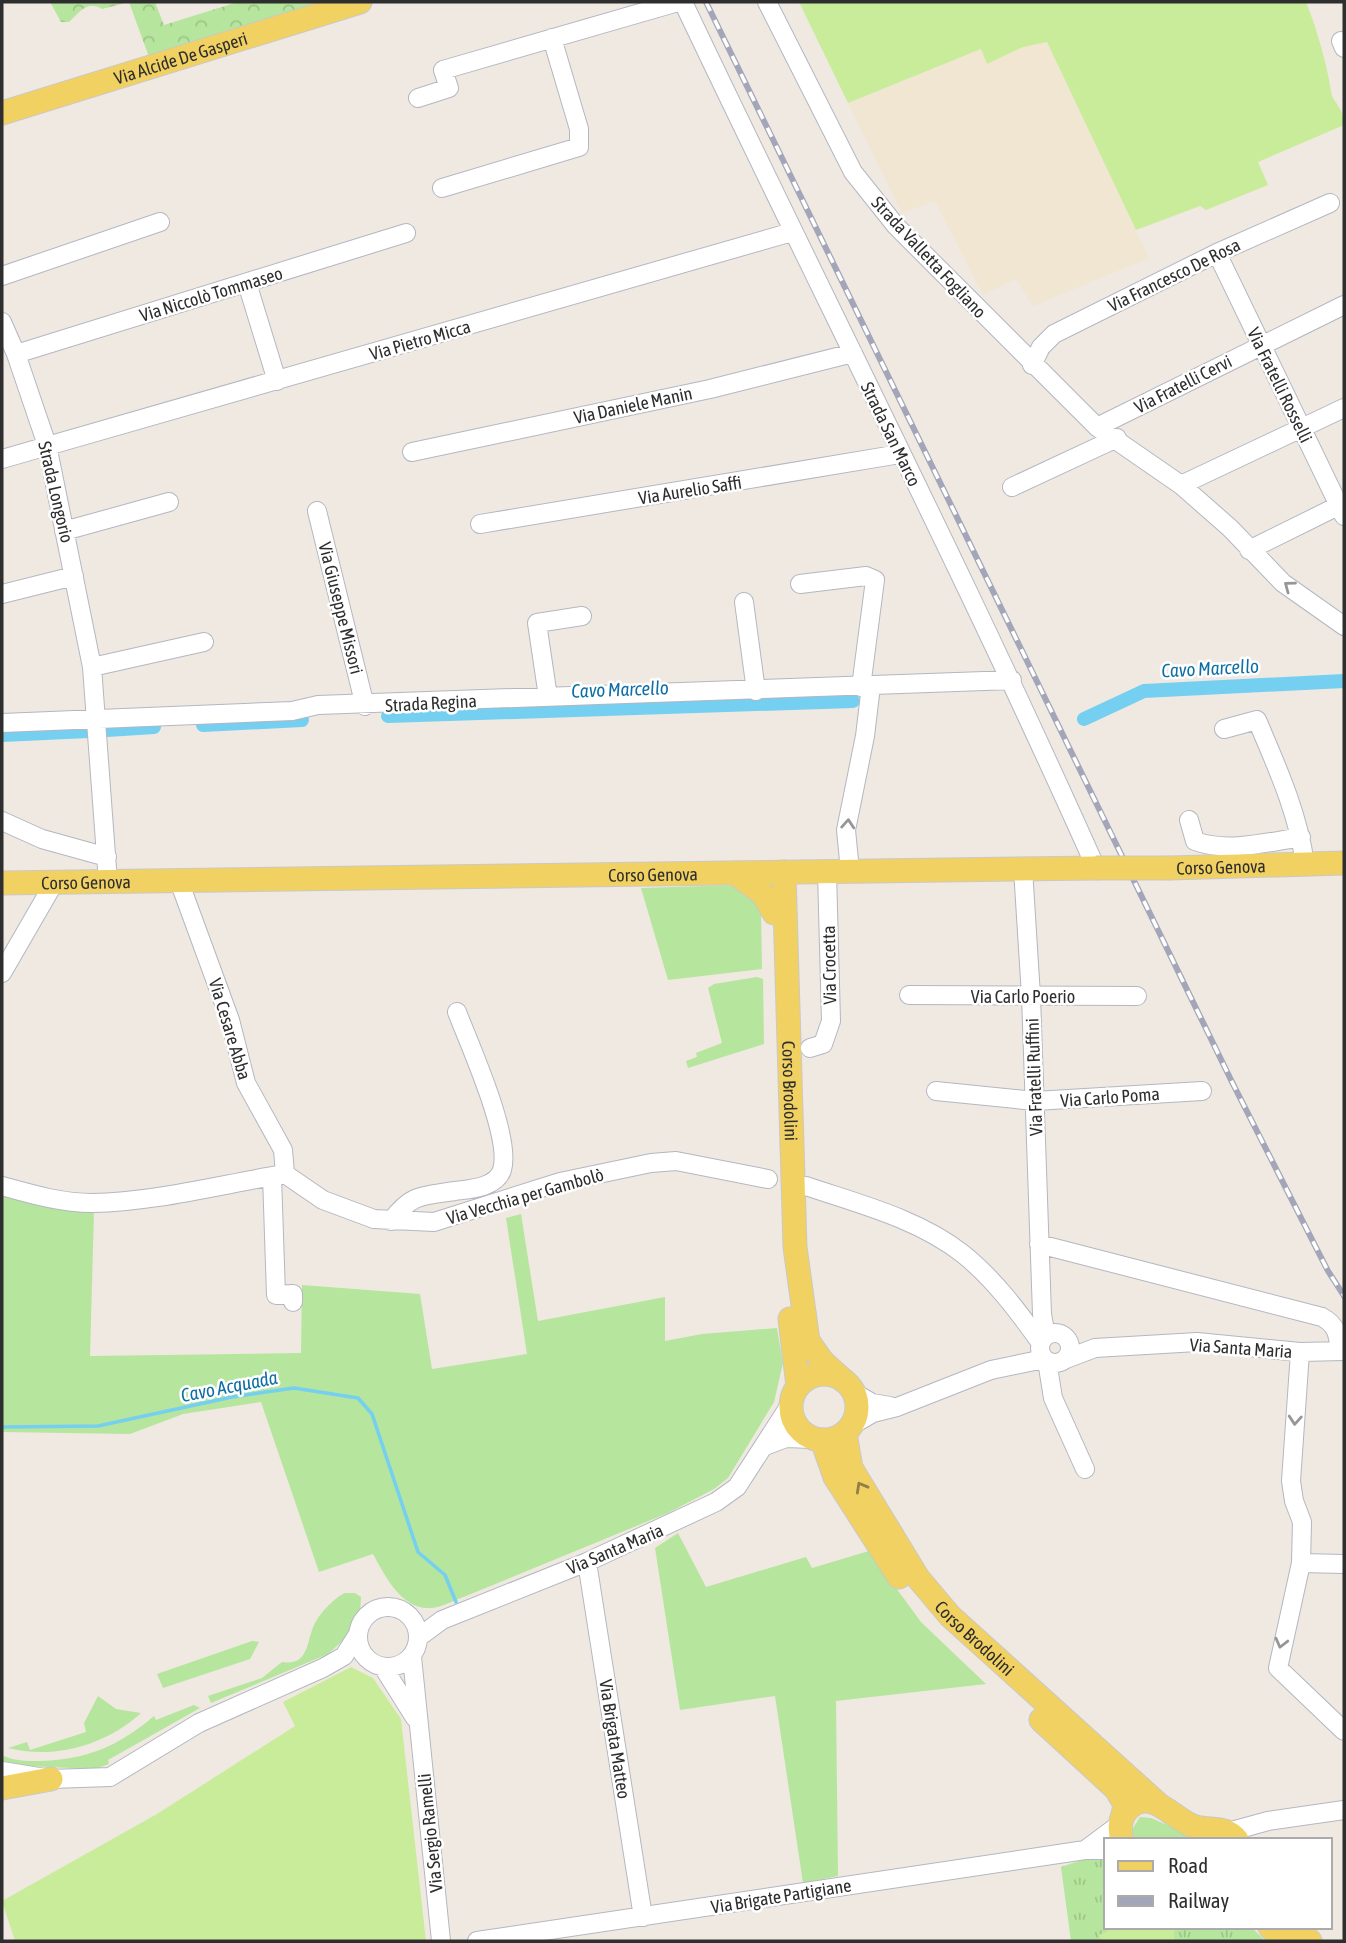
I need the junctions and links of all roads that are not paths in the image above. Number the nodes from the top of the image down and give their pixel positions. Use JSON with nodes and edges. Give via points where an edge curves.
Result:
{"nodes":[{"id":1,"x":360,"y":2,"type":"edge"},
{"id":2,"x":678,"y":2,"type":"edge"},
{"id":3,"x":683,"y":2,"type":"edge"},
{"id":4,"x":767,"y":2,"type":"edge"},
{"id":5,"x":552,"y":38,"type":"junction"},
{"id":6,"x":418,"y":98,"type":"dead end"},
{"id":7,"x":2,"y":113,"type":"edge"},
{"id":8,"x":442,"y":188,"type":"dead end"},
{"id":9,"x":1329,"y":203,"type":"dead end"},
{"id":10,"x":160,"y":222,"type":"dead end"},
{"id":11,"x":792,"y":232,"type":"junction"},
{"id":12,"x":406,"y":233,"type":"dead end"},
{"id":13,"x":1217,"y":253,"type":"junction"},
{"id":14,"x":2,"y":276,"type":"edge"},
{"id":15,"x":247,"y":283,"type":"junction"},
{"id":16,"x":1344,"y":305,"type":"edge"},
{"id":17,"x":2,"y":323,"type":"edge"},
{"id":18,"x":1259,"y":345,"type":"junction"},
{"id":19,"x":853,"y":353,"type":"junction"},
{"id":20,"x":16,"y":354,"type":"junction"},
{"id":21,"x":1032,"y":365,"type":"junction"},
{"id":22,"x":277,"y":381,"type":"junction"},
{"id":23,"x":1344,"y":408,"type":"edge"},
{"id":24,"x":1097,"y":427,"type":"junction"},
{"id":25,"x":1301,"y":428,"type":"junction"},
{"id":26,"x":1117,"y":438,"type":"junction"},
{"id":27,"x":47,"y":445,"type":"junction"},
{"id":28,"x":412,"y":453,"type":"dead end"},
{"id":29,"x":900,"y":454,"type":"junction"},
{"id":30,"x":2,"y":459,"type":"edge"},
{"id":31,"x":1181,"y":485,"type":"junction"},
{"id":32,"x":1013,"y":487,"type":"dead end"},
{"id":33,"x":169,"y":502,"type":"dead end"},
{"id":34,"x":1342,"y":508,"type":"edge"},
{"id":35,"x":317,"y":510,"type":"dead end"},
{"id":36,"x":480,"y":524,"type":"dead end"},
{"id":37,"x":64,"y":531,"type":"junction"},
{"id":38,"x":1249,"y":550,"type":"junction"},
{"id":39,"x":75,"y":576,"type":"junction"},
{"id":40,"x":800,"y":584,"type":"dead end"},
{"id":41,"x":2,"y":594,"type":"edge"},
{"id":42,"x":744,"y":602,"type":"dead end"},
{"id":43,"x":582,"y":616,"type":"dead end"},
{"id":44,"x":1344,"y":626,"type":"edge"},
{"id":45,"x":204,"y":642,"type":"dead end"},
{"id":46,"x":92,"y":667,"type":"junction"},
{"id":47,"x":1012,"y":680,"type":"junction"},
{"id":48,"x":866,"y":686,"type":"junction"},
{"id":49,"x":756,"y":691,"type":"junction"},
{"id":50,"x":548,"y":697,"type":"junction"},
{"id":51,"x":365,"y":706,"type":"junction"},
{"id":52,"x":98,"y":718,"type":"junction"},
{"id":53,"x":2,"y":723,"type":"edge"},
{"id":54,"x":1224,"y":729,"type":"dead end"},
{"id":55,"x":1189,"y":820,"type":"dead end"},
{"id":56,"x":2,"y":821,"type":"edge"},
{"id":57,"x":1301,"y":837,"type":"junction"},
{"id":58,"x":107,"y":857,"type":"junction"},
{"id":59,"x":1344,"y":863,"type":"edge"},
{"id":60,"x":1305,"y":864,"type":"junction"},
{"id":61,"x":1096,"y":868,"type":"junction"},
{"id":62,"x":1023,"y":869,"type":"junction"},
{"id":63,"x":780,"y":872,"type":"junction"},
{"id":64,"x":831,"y":872,"type":"junction"},
{"id":65,"x":735,"y":873,"type":"junction"},
{"id":66,"x":179,"y":881,"type":"junction"},
{"id":67,"x":108,"y":882,"type":"junction"},
{"id":68,"x":2,"y":883,"type":"edge"},
{"id":69,"x":54,"y":883,"type":"junction"},
{"id":70,"x":781,"y":913,"type":"junction"},
{"id":71,"x":2,"y":973,"type":"edge"},
{"id":72,"x":909,"y":995,"type":"dead end"},
{"id":73,"x":1031,"y":996,"type":"junction"},
{"id":74,"x":1137,"y":996,"type":"dead end"},
{"id":75,"x":457,"y":1012,"type":"dead end"},
{"id":76,"x":810,"y":1048,"type":"dead end"},
{"id":77,"x":936,"y":1091,"type":"dead end"},
{"id":78,"x":1202,"y":1091,"type":"dead end"},
{"id":79,"x":1035,"y":1101,"type":"junction"},
{"id":80,"x":279,"y":1175,"type":"junction"},
{"id":81,"x":768,"y":1179,"type":"dead end"},
{"id":82,"x":2,"y":1186,"type":"edge"},
{"id":83,"x":806,"y":1186,"type":"dead end"},
{"id":84,"x":391,"y":1221,"type":"junction"},
{"id":85,"x":1039,"y":1244,"type":"junction"},
{"id":86,"x":1041,"y":1286,"type":"junction"},
{"id":87,"x":293,"y":1302,"type":"dead end"},
{"id":88,"x":1014,"y":1307,"type":"junction"},
{"id":89,"x":1051,"y":1347,"type":"junction"},
{"id":90,"x":1342,"y":1351,"type":"edge"},
{"id":91,"x":1300,"y":1352,"type":"junction"},
{"id":92,"x":848,"y":1386,"type":"junction"},
{"id":93,"x":794,"y":1396,"type":"junction"},
{"id":94,"x":897,"y":1407,"type":"junction"},
{"id":95,"x":848,"y":1429,"type":"junction"},
{"id":96,"x":817,"y":1440,"type":"junction"},
{"id":97,"x":765,"y":1446,"type":"junction"},
{"id":98,"x":1085,"y":1469,"type":"dead end"},
{"id":99,"x":587,"y":1562,"type":"junction"},
{"id":100,"x":1301,"y":1563,"type":"junction"},
{"id":101,"x":1344,"y":1564,"type":"edge"},
{"id":102,"x":417,"y":1629,"type":"junction"},
{"id":103,"x":358,"y":1634,"type":"junction"},
{"id":104,"x":412,"y":1657,"type":"junction"},
{"id":105,"x":380,"y":1666,"type":"junction"},
{"id":106,"x":323,"y":1668,"type":"junction"},
{"id":107,"x":418,"y":1724,"type":"junction"},
{"id":108,"x":1344,"y":1731,"type":"edge"},
{"id":109,"x":2,"y":1771,"type":"edge"},
{"id":110,"x":2,"y":1779,"type":"edge"},
{"id":111,"x":44,"y":1779,"type":"junction"},
{"id":112,"x":2,"y":1788,"type":"edge"},
{"id":113,"x":1157,"y":1803,"type":"junction"},
{"id":114,"x":1344,"y":1810,"type":"edge"},
{"id":115,"x":1122,"y":1826,"type":"edge"},
{"id":116,"x":1237,"y":1837,"type":"edge"},
{"id":117,"x":1085,"y":1850,"type":"junction"},
{"id":118,"x":1104,"y":1850,"type":"edge"},
{"id":119,"x":643,"y":1917,"type":"junction"},
{"id":120,"x":441,"y":1941,"type":"edge"},
{"id":121,"x":477,"y":1941,"type":"edge"}],
"edges":[{"from":1,"to":7,"type":"main road","name":"Via Alcide De Gasperi"},
{"from":2,"to":5,"type":"street"},
{"from":3,"to":11,"type":"street","name":"Strada San Marco"},
{"from":4,"to":21,"type":"street","name":"Strada Valletta Fogliano","via":[[853,172],[895,226]]},
{"from":5,"to":6,"type":"street","via":[[443,70],[449,88]]},
{"from":5,"to":8,"type":"street","via":[[579,129],[579,147]]},
{"from":9,"to":13,"type":"street","name":"Via Francesco De Rosa"},
{"from":10,"to":14,"type":"street"},
{"from":11,"to":19,"type":"street","name":"Strada San Marco"},
{"from":11,"to":22,"type":"street","name":"Via Pietro Micca"},
{"from":12,"to":15,"type":"street","name":"Via Niccolò Tommaseo"},
{"from":13,"to":18,"type":"street","name":"Via Fratelli Rosselli"},
{"from":13,"to":21,"type":"street","name":"Via Francesco De Rosa","via":[[1054,334]]},
{"from":15,"to":20,"type":"street","name":"Via Niccolò Tommaseo"},
{"from":15,"to":22,"type":"street"},
{"from":16,"to":18,"type":"street","name":"Via Fratelli Cervi"},
{"from":17,"to":20,"type":"street","name":"Strada Longorio"},
{"from":18,"to":24,"type":"street","name":"Via Fratelli Cervi"},
{"from":18,"to":25,"type":"street","name":"Via Fratelli Rosselli"},
{"from":19,"to":28,"type":"street","name":"Via Daniele Manin"},
{"from":19,"to":29,"type":"street","name":"Strada San Marco"},
{"from":20,"to":27,"type":"street","name":"Strada Longorio"},
{"from":21,"to":24,"type":"street","name":"Strada Valletta Fogliano"},
{"from":22,"to":27,"type":"street","name":"Via Pietro Micca"},
{"from":23,"to":25,"type":"street"},
{"from":24,"to":26,"type":"street","name":"Strada Valletta Fogliano"},
{"from":25,"to":31,"type":"street"},
{"from":25,"to":34,"type":"street","name":"Via Fratelli Rosselli"},
{"from":26,"to":31,"type":"street","name":"Strada Valletta Fogliano"},
{"from":26,"to":32,"type":"street"},
{"from":27,"to":30,"type":"street","name":"Via Pietro Micca"},
{"from":27,"to":37,"type":"street","name":"Strada Longorio"},
{"from":29,"to":36,"type":"street","name":"Via Aurelio Saffi"},
{"from":29,"to":47,"type":"street","name":"Strada San Marco"},
{"from":31,"to":38,"type":"street","name":"Strada Valletta Fogliano"},
{"from":33,"to":37,"type":"street"},
{"from":34,"to":38,"type":"street"},
{"from":35,"to":51,"type":"street","name":"Via Giuseppe Missori"},
{"from":37,"to":39,"type":"street","name":"Strada Longorio"},
{"from":44,"to":38,"type":"street","name":"Strada Valletta Fogliano","one_way":true,"via":[[1283,583]]},
{"from":39,"to":41,"type":"street"},
{"from":39,"to":46,"type":"street","name":"Strada Longorio"},
{"from":40,"to":48,"type":"street","via":[[866,576],[876,580]]},
{"from":42,"to":49,"type":"street"},
{"from":43,"to":50,"type":"street","via":[[537,623]]},
{"from":45,"to":46,"type":"street"},
{"from":46,"to":52,"type":"street","name":"Strada Longorio"},
{"from":47,"to":48,"type":"street","name":"Strada Regina"},
{"from":47,"to":61,"type":"street","name":"Strada San Marco"},
{"from":48,"to":49,"type":"street","name":"Strada Regina"},
{"from":64,"to":48,"type":"street","one_way":true,"via":[[846,830],[856,778]]},
{"from":49,"to":50,"type":"street","name":"Strada Regina"},
{"from":50,"to":51,"type":"street","name":"Strada Regina"},
{"from":51,"to":52,"type":"street","name":"Strada Regina"},
{"from":52,"to":53,"type":"street","name":"Strada Regina"},
{"from":52,"to":58,"type":"street","name":"Strada Longorio"},
{"from":54,"to":57,"type":"street","via":[[1257,720]]},
{"from":55,"to":57,"type":"street","name":"Corso Genova","via":[[1195,841],[1205,845]]},
{"from":56,"to":58,"type":"street","via":[[41,839]]},
{"from":57,"to":60,"type":"street"},
{"from":58,"to":67,"type":"street","name":"Strada Longorio"},
{"from":59,"to":60,"type":"main road","name":"Corso Genova"},
{"from":60,"to":61,"type":"main road","name":"Corso Genova","bridge":true},
{"from":61,"to":62,"type":"main road","name":"Corso Genova"},
{"from":62,"to":64,"type":"main road","name":"Corso Genova"},
{"from":62,"to":73,"type":"street","name":"Via Fratelli Ruffini"},
{"from":63,"to":64,"type":"main road","name":"Corso Genova"},
{"from":63,"to":65,"type":"main road","name":"Corso Genova"},
{"from":63,"to":70,"type":"main road","name":"Corso Brodolini"},
{"from":64,"to":70,"type":"main road","via":[[797,892]]},
{"from":64,"to":76,"type":"street","name":"Via Crocetta","via":[[831,1021],[823,1044]]},
{"from":65,"to":66,"type":"main road","name":"Corso Genova"},
{"from":65,"to":70,"type":"main road"},
{"from":66,"to":67,"type":"main road","name":"Corso Genova"},
{"from":66,"to":80,"type":"street","name":"Via Cesare Abba","via":[[230,1020],[246,1083],[283,1150]]},
{"from":67,"to":69,"type":"main road","name":"Corso Genova"},
{"from":68,"to":69,"type":"main road","name":"Corso Genova"},
{"from":69,"to":71,"type":"street"},
{"from":70,"to":92,"type":"main road","name":"Corso Brodolini","via":[[798,1272],[811,1348]]},
{"from":70,"to":93,"type":"main road","name":"Corso Brodolini","via":[[781,1248]]},
{"from":72,"to":73,"type":"street","name":"Via Carlo Poerio"},
{"from":73,"to":74,"type":"street","name":"Via Carlo Poerio"},
{"from":73,"to":79,"type":"street","name":"Via Fratelli Ruffini"},
{"from":75,"to":84,"type":"street","via":[[497,1120],[503,1150],[501,1172],[477,1188],[415,1196]]},
{"from":77,"to":79,"type":"street","name":"Via Carlo Poma"},
{"from":78,"to":79,"type":"street","name":"Via Carlo Poma"},
{"from":79,"to":85,"type":"street","name":"Via Fratelli Ruffini"},
{"from":80,"to":82,"type":"street","via":[[92,1203]]},
{"from":80,"to":84,"type":"street","name":"Via Vecchia per Gambolò","via":[[323,1200]]},
{"from":80,"to":87,"type":"street","name":"Via Cesare Abba","via":[[276,1295],[293,1294]]},
{"from":81,"to":84,"type":"street","name":"Via Vecchia per Gambolò","via":[[676,1161],[651,1163],[560,1182],[434,1222]]},
{"from":83,"to":88,"type":"street","via":[[920,1228],[962,1253]]},
{"from":85,"to":86,"type":"street","name":"Via Fratelli Ruffini"},
{"from":85,"to":90,"type":"street","via":[[1322,1317],[1332,1323]]},
{"from":86,"to":88,"type":"street","via":[[1032,1301]]},
{"from":86,"to":89,"type":"street","name":"Via Fratelli Ruffini"},
{"from":88,"to":89,"type":"street"},
{"from":89,"to":91,"type":"street","name":"Via Santa Maria","via":[[1197,1342]]},
{"from":89,"to":94,"type":"street"},
{"from":89,"to":98,"type":"street","name":"Via Fratelli Ruffini","via":[[1053,1398]]},
{"from":90,"to":91,"type":"street","name":"Via Santa Maria"},
{"from":91,"to":100,"type":"street","one_way":true,"via":[[1291,1481],[1302,1522]]},
{"from":92,"to":93,"type":"main road","via":[[828,1374],[811,1376]]},
{"from":92,"to":94,"type":"street","via":[[872,1403]]},
{"from":92,"to":95,"type":"main road","name":"Corso Brodolini","via":[[857,1409]]},
{"from":93,"to":96,"type":"main road","name":"Corso Brodolini","via":[[796,1426]]},
{"from":93,"to":97,"type":"street","name":"Via Santa Maria"},
{"from":94,"to":95,"type":"street","via":[[873,1413]]},
{"from":95,"to":96,"type":"main road"},
{"from":113,"to":95,"type":"main road","name":"Corso Brodolini","one_way":true,"via":[[950,1616],[918,1578],[851,1468]]},
{"from":96,"to":97,"type":"street","via":[[786,1438]]},
{"from":96,"to":115,"type":"main road","name":"Corso Brodolini","via":[[835,1477],[906,1586],[938,1626],[1116,1789],[1125,1804]]},
{"from":97,"to":99,"type":"street","name":"Via Santa Maria","via":[[737,1487],[716,1502]]},
{"from":99,"to":102,"type":"street","name":"Via Santa Maria"},
{"from":99,"to":119,"type":"street","name":"Via Brigata Matteo"},
{"from":100,"to":101,"type":"street"},
{"from":100,"to":108,"type":"street","one_way":true,"via":[[1278,1668]]},
{"from":102,"to":103,"type":"street","via":[[401,1608],[379,1607],[368,1613]]},
{"from":102,"to":104,"type":"street"},
{"from":103,"to":105,"type":"street","via":[[362,1653]]},
{"from":103,"to":106,"type":"street","via":[[344,1657]]},
{"from":104,"to":105,"type":"street","via":[[404,1663]]},
{"from":104,"to":107,"type":"street"},
{"from":105,"to":106,"type":"street","via":[[360,1662]]},
{"from":105,"to":107,"type":"street"},
{"from":106,"to":111,"type":"street","via":[[199,1723],[110,1777]]},
{"from":107,"to":120,"type":"street","name":"Via Sergio Ramelli"},
{"from":109,"to":111,"type":"street"},
{"from":110,"to":111,"type":"street"},
{"from":111,"to":112,"type":"main road"},
{"from":113,"to":115,"type":"main road","via":[[1137,1802]]},
{"from":113,"to":116,"type":"main road","name":"Corso Brodolini","via":[[1192,1826]]},
{"from":114,"to":116,"type":"street","via":[[1268,1821]]},
{"from":115,"to":117,"type":"street","name":"Via Brigate Partigiane"},
{"from":117,"to":118,"type":"street","name":"Via Brigate Partigiane"},
{"from":117,"to":119,"type":"street","name":"Via Brigate Partigiane"},
{"from":119,"to":121,"type":"street","name":"Via Brigate Partigiane"}]}
